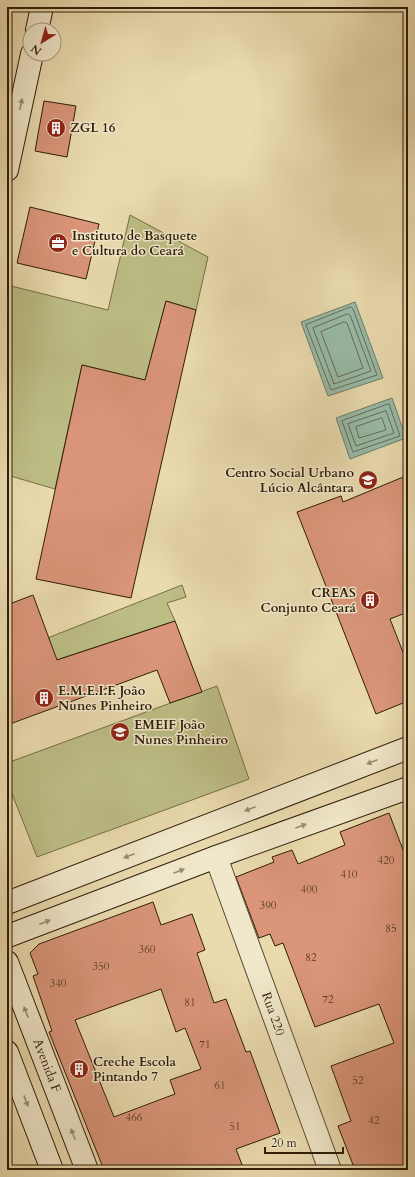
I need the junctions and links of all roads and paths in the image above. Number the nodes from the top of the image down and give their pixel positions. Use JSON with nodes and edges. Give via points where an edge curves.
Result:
{"nodes":[{"id":1,"x":42,"y":7,"type":"edge"},
{"id":2,"x":39,"y":22,"type":"edge"},
{"id":3,"x":30,"y":62,"type":"edge"},
{"id":4,"x":7,"y":170,"type":"edge"},
{"id":5,"x":408,"y":748,"type":"edge"},
{"id":6,"x":408,"y":789,"type":"edge"},
{"id":7,"x":216,"y":857,"type":"junction"},
{"id":8,"x":7,"y":903,"type":"edge"},
{"id":9,"x":7,"y":933,"type":"edge"},
{"id":10,"x":7,"y":962,"type":"edge"},
{"id":11,"x":7,"y":1052,"type":"edge"},
{"id":12,"x":52,"y":1170,"type":"edge"},
{"id":13,"x":87,"y":1170,"type":"edge"},
{"id":14,"x":330,"y":1170,"type":"edge"}],
"edges":[{"from":1,"to":2,"type":"street"},
{"from":4,"to":3,"type":"street","one_way":true},
{"from":5,"to":8,"type":"street","one_way":true},
{"from":7,"to":6,"type":"street","one_way":true},
{"from":9,"to":7,"type":"street","one_way":true},
{"from":7,"to":14,"type":"street","name":"Rua 220"},
{"from":13,"to":10,"type":"street","name":"Avenida F","one_way":true},
{"from":11,"to":12,"type":"street","one_way":true}]}
